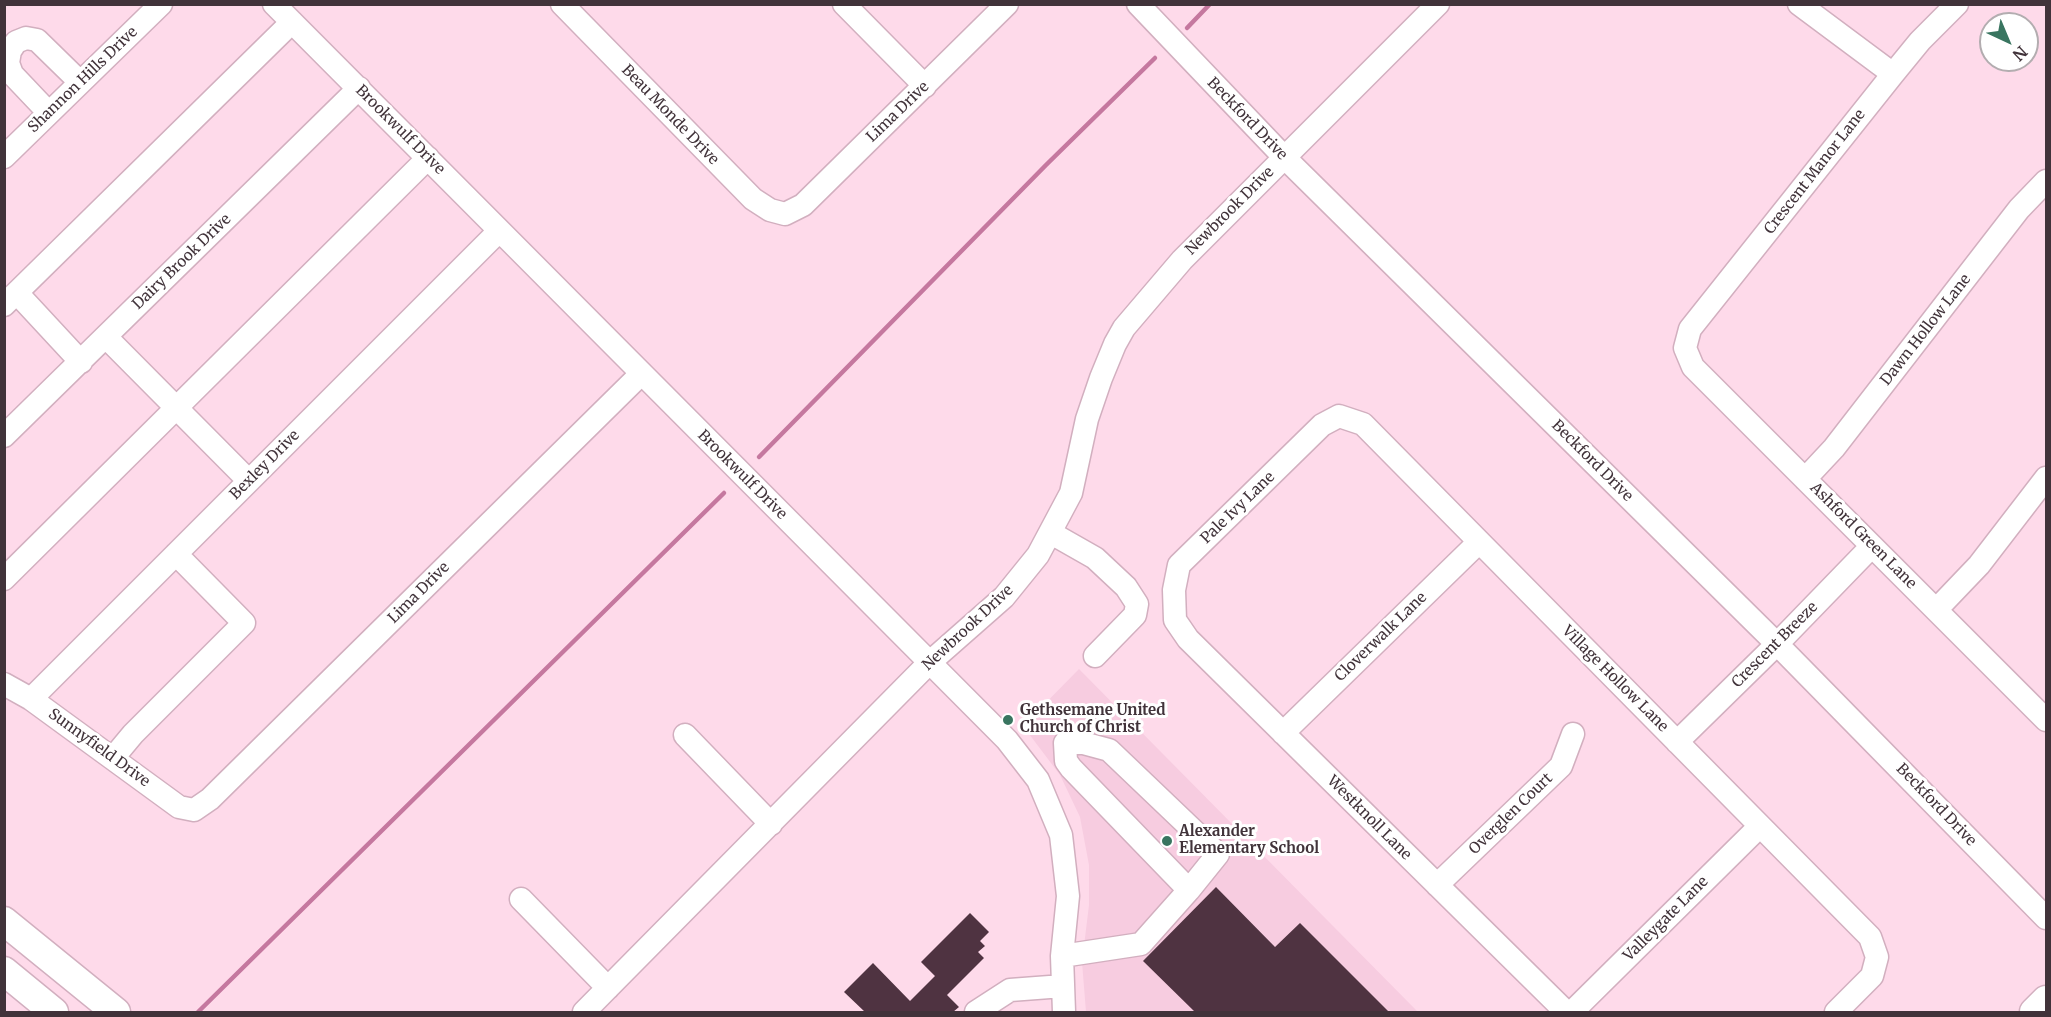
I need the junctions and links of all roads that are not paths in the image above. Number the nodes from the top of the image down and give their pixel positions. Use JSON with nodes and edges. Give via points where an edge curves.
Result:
{"nodes":[{"id":1,"x":161,"y":4,"type":"edge"},
{"id":2,"x":274,"y":4,"type":"edge"},
{"id":3,"x":562,"y":4,"type":"edge"},
{"id":4,"x":844,"y":4,"type":"edge"},
{"id":5,"x":1007,"y":4,"type":"edge"},
{"id":6,"x":1138,"y":4,"type":"edge"},
{"id":7,"x":1438,"y":4,"type":"edge"},
{"id":8,"x":1799,"y":4,"type":"edge"},
{"id":9,"x":1957,"y":4,"type":"edge"},
{"id":10,"x":292,"y":22,"type":"junction"},
{"id":11,"x":1893,"y":74,"type":"junction"},
{"id":12,"x":80,"y":82,"type":"junction"},
{"id":13,"x":925,"y":86,"type":"junction"},
{"id":14,"x":359,"y":88,"type":"junction"},
{"id":15,"x":49,"y":113,"type":"junction"},
{"id":16,"x":4,"y":157,"type":"edge"},
{"id":17,"x":1284,"y":157,"type":"junction"},
{"id":18,"x":428,"y":158,"type":"junction"},
{"id":19,"x":2046,"y":181,"type":"edge"},
{"id":20,"x":785,"y":214,"type":"joint"},
{"id":21,"x":499,"y":231,"type":"junction"},
{"id":22,"x":11,"y":299,"type":"edge"},
{"id":23,"x":106,"y":337,"type":"junction"},
{"id":24,"x":1685,"y":348,"type":"joint"},
{"id":25,"x":81,"y":362,"type":"junction"},
{"id":26,"x":641,"y":374,"type":"junction"},
{"id":27,"x":177,"y":408,"type":"junction"},
{"id":28,"x":1339,"y":416,"type":"joint"},
{"id":29,"x":4,"y":436,"type":"edge"},
{"id":30,"x":2046,"y":478,"type":"edge"},
{"id":31,"x":1805,"y":479,"type":"junction"},
{"id":32,"x":249,"y":481,"type":"junction"},
{"id":33,"x":1051,"y":533,"type":"junction"},
{"id":34,"x":1479,"y":542,"type":"junction"},
{"id":35,"x":1872,"y":546,"type":"junction"},
{"id":36,"x":176,"y":554,"type":"junction"},
{"id":37,"x":4,"y":579,"type":"edge"},
{"id":38,"x":1936,"y":610,"type":"junction"},
{"id":39,"x":1175,"y":620,"type":"joint"},
{"id":40,"x":1777,"y":644,"type":"junction"},
{"id":41,"x":1095,"y":656,"type":"dead end"},
{"id":42,"x":929,"y":663,"type":"junction"},
{"id":43,"x":4,"y":684,"type":"edge"},
{"id":44,"x":32,"y":699,"type":"junction"},
{"id":45,"x":2046,"y":720,"type":"edge"},
{"id":46,"x":1283,"y":733,"type":"junction"},
{"id":47,"x":1573,"y":734,"type":"dead end"},
{"id":48,"x":685,"y":735,"type":"dead end"},
{"id":49,"x":1677,"y":742,"type":"junction"},
{"id":50,"x":112,"y":758,"type":"junction"},
{"id":51,"x":1066,"y":761,"type":"junction"},
{"id":52,"x":1038,"y":780,"type":"junction"},
{"id":53,"x":194,"y":810,"type":"joint"},
{"id":54,"x":771,"y":824,"type":"junction"},
{"id":55,"x":1760,"y":826,"type":"junction"},
{"id":56,"x":1437,"y":885,"type":"junction"},
{"id":57,"x":1189,"y":890,"type":"junction"},
{"id":58,"x":521,"y":899,"type":"dead end"},
{"id":59,"x":2046,"y":918,"type":"edge"},
{"id":60,"x":4,"y":921,"type":"edge"},
{"id":61,"x":1062,"y":956,"type":"junction"},
{"id":62,"x":4,"y":971,"type":"edge"},
{"id":63,"x":1063,"y":986,"type":"junction"},
{"id":64,"x":608,"y":988,"type":"junction"},
{"id":65,"x":2046,"y":1000,"type":"edge"},
{"id":66,"x":54,"y":1012,"type":"edge"},
{"id":67,"x":116,"y":1012,"type":"edge"},
{"id":68,"x":584,"y":1012,"type":"edge"},
{"id":69,"x":976,"y":1012,"type":"edge"},
{"id":70,"x":1064,"y":1012,"type":"edge"},
{"id":71,"x":1566,"y":1012,"type":"edge"},
{"id":72,"x":1572,"y":1012,"type":"edge"},
{"id":73,"x":1836,"y":1012,"type":"edge"},
{"id":74,"x":2034,"y":1012,"type":"edge"}],
"edges":[{"from":1,"to":12,"type":"street","name":"Shannon Hills Drive"},
{"from":2,"to":10,"type":"street","name":"Brookwulf Drive"},
{"from":3,"to":20,"type":"street","name":"Beau Monde Drive","via":[[753,199]]},
{"from":4,"to":13,"type":"street"},
{"from":5,"to":13,"type":"street","name":"Lima Drive"},
{"from":6,"to":17,"type":"street","name":"Beckford Drive"},
{"from":7,"to":17,"type":"street","name":"Newbrook Drive"},
{"from":8,"to":11,"type":"street"},
{"from":9,"to":11,"type":"street","name":"Crescent Manor Lane"},
{"from":10,"to":14,"type":"street","name":"Brookwulf Drive"},
{"from":10,"to":22,"type":"street"},
{"from":11,"to":24,"type":"street","name":"Crescent Manor Lane","via":[[1690,329]]},
{"from":12,"to":15,"type":"street","name":"Shannon Hills Drive"},
{"from":12,"to":15,"type":"street","via":[[37,40],[15,42],[8,63],[12,74]]},
{"from":13,"to":20,"type":"street","name":"Lima Drive","via":[[803,205]]},
{"from":14,"to":18,"type":"street","name":"Brookwulf Drive"},
{"from":14,"to":23,"type":"street","name":"Dairy Brook Drive"},
{"from":15,"to":16,"type":"street","name":"Shannon Hills Drive"},
{"from":17,"to":33,"type":"street","name":"Newbrook Drive","via":[[1182,260],[1124,328],[1111,352],[1087,419],[1071,493]]},
{"from":17,"to":40,"type":"street","name":"Beckford Drive"},
{"from":18,"to":21,"type":"street","name":"Brookwulf Drive"},
{"from":18,"to":27,"type":"street"},
{"from":19,"to":31,"type":"street","name":"Dawn Hollow Lane","via":[[2019,209],[1834,448]]},
{"from":21,"to":26,"type":"street","name":"Brookwulf Drive"},
{"from":21,"to":32,"type":"street","name":"Bexley Drive"},
{"from":22,"to":25,"type":"street"},
{"from":23,"to":25,"type":"street","name":"Dairy Brook Drive"},
{"from":23,"to":27,"type":"street"},
{"from":24,"to":31,"type":"street","name":"Ashford Green Lane","via":[[1693,367]]},
{"from":25,"to":29,"type":"street","name":"Dairy Brook Drive"},
{"from":26,"to":42,"type":"street","name":"Brookwulf Drive"},
{"from":26,"to":53,"type":"street","name":"Lima Drive","via":[[210,799]]},
{"from":27,"to":32,"type":"street"},
{"from":27,"to":37,"type":"street"},
{"from":28,"to":34,"type":"street","name":"Village Hollow Lane","via":[[1363,424]]},
{"from":28,"to":39,"type":"street","name":"Pale Ivy Lane","via":[[1322,425],[1179,565],[1174,590]]},
{"from":30,"to":38,"type":"street","via":[[1979,565]]},
{"from":31,"to":35,"type":"street","name":"Ashford Green Lane"},
{"from":32,"to":36,"type":"street","name":"Bexley Drive"},
{"from":33,"to":41,"type":"street","via":[[1095,558],[1126,587],[1137,604],[1135,615]]},
{"from":33,"to":42,"type":"street","name":"Newbrook Drive","via":[[1004,597]]},
{"from":34,"to":46,"type":"street","name":"Cloverwalk Lane"},
{"from":34,"to":49,"type":"street","name":"Village Hollow Lane"},
{"from":35,"to":38,"type":"street","name":"Ashford Green Lane"},
{"from":35,"to":40,"type":"street","name":"Crescent Breeze"},
{"from":36,"to":44,"type":"street","name":"Bexley Drive"},
{"from":36,"to":50,"type":"street","via":[[244,624]]},
{"from":38,"to":45,"type":"street","name":"Ashford Green Lane"},
{"from":39,"to":46,"type":"street","name":"Westknoll Lane","via":[[1188,639]]},
{"from":40,"to":49,"type":"street","name":"Crescent Breeze"},
{"from":40,"to":59,"type":"street","name":"Beckford Drive"},
{"from":42,"to":52,"type":"street","name":"Brookwulf Drive","via":[[1006,740]]},
{"from":42,"to":54,"type":"street","name":"Newbrook Drive"},
{"from":43,"to":44,"type":"street","name":"Sunnyfield Drive"},
{"from":44,"to":50,"type":"street","name":"Sunnyfield Drive"},
{"from":46,"to":56,"type":"street","name":"Westknoll Lane"},
{"from":47,"to":56,"type":"street","name":"Overglen Court","via":[[1561,766]]},
{"from":48,"to":54,"type":"street"},
{"from":49,"to":55,"type":"street","name":"Village Hollow Lane"},
{"from":50,"to":53,"type":"street","name":"Sunnyfield Drive","via":[[179,807]]},
{"from":51,"to":52,"type":"street"},
{"from":51,"to":57,"type":"street"},
{"from":51,"to":57,"type":"street","via":[[1065,743],[1109,750],[1218,854]]},
{"from":52,"to":61,"type":"street","name":"Brookwulf Drive","via":[[1061,835],[1068,896]]},
{"from":54,"to":64,"type":"street","name":"Newbrook Drive"},
{"from":55,"to":72,"type":"street","name":"Valleygate Lane"},
{"from":55,"to":73,"type":"street","name":"Village Hollow Lane","via":[[1870,937],[1877,957],[1872,976]]},
{"from":56,"to":71,"type":"street","name":"Westknoll Lane"},
{"from":57,"to":61,"type":"street","via":[[1141,944]]},
{"from":58,"to":64,"type":"street"},
{"from":60,"to":67,"type":"main road"},
{"from":61,"to":63,"type":"street","name":"Brookwulf Drive"},
{"from":62,"to":66,"type":"main road"},
{"from":63,"to":69,"type":"street","via":[[1010,990]]},
{"from":63,"to":70,"type":"street","name":"Brookwulf Drive"},
{"from":64,"to":68,"type":"street","name":"Newbrook Drive"},
{"from":65,"to":74,"type":"main road"}]}
